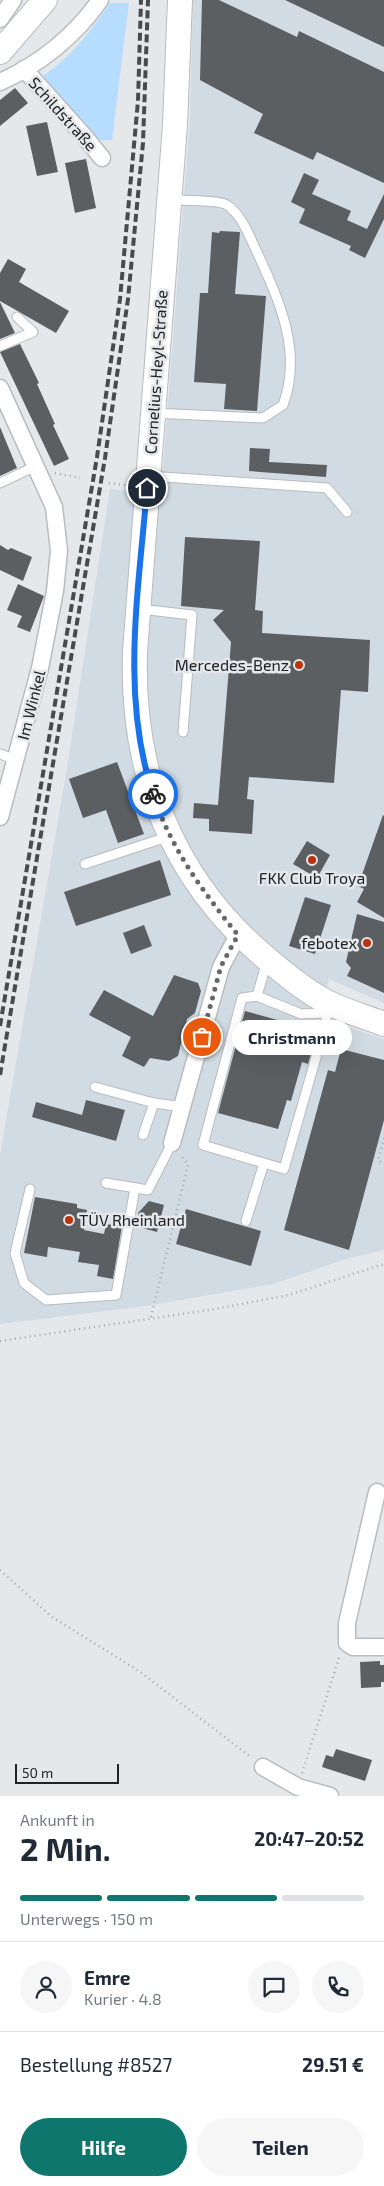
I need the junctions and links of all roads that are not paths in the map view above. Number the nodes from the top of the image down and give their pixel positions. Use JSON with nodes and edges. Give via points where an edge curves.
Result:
{"nodes":[{"id":1,"x":14,"y":0,"type":"edge"},
{"id":2,"x":45,"y":0,"type":"edge"},
{"id":3,"x":100,"y":0,"type":"edge"},
{"id":4,"x":180,"y":0,"type":"edge"},
{"id":5,"x":0,"y":19,"type":"edge"},
{"id":6,"x":0,"y":52,"type":"edge"},
{"id":7,"x":24,"y":70,"type":"junction"},
{"id":8,"x":0,"y":82,"type":"edge"},
{"id":9,"x":102,"y":158,"type":"dead end"},
{"id":10,"x":182,"y":200,"type":"dead end"},
{"id":11,"x":16,"y":317,"type":"dead end"},
{"id":12,"x":0,"y":346,"type":"edge"},
{"id":13,"x":2,"y":399,"type":"edge"},
{"id":14,"x":153,"y":413,"type":"junction"},
{"id":15,"x":36,"y":466,"type":"junction"},
{"id":16,"x":148,"y":476,"type":"junction"},
{"id":17,"x":0,"y":483,"type":"edge"},
{"id":18,"x":347,"y":512,"type":"dead end"},
{"id":19,"x":137,"y":609,"type":"junction"},
{"id":20,"x":183,"y":732,"type":"dead end"},
{"id":21,"x":0,"y":754,"type":"edge"},
{"id":22,"x":16,"y":760,"type":"junction"},
{"id":23,"x":0,"y":817,"type":"edge"},
{"id":24,"x":170,"y":836,"type":"junction"},
{"id":25,"x":85,"y":864,"type":"dead end"},
{"id":26,"x":238,"y":935,"type":"junction"},
{"id":27,"x":267,"y":959,"type":"junction"},
{"id":28,"x":257,"y":996,"type":"junction"},
{"id":29,"x":328,"y":1008,"type":"junction"},
{"id":30,"x":384,"y":1024,"type":"edge"},
{"id":31,"x":95,"y":1087,"type":"dead end"},
{"id":32,"x":154,"y":1103,"type":"junction"},
{"id":33,"x":183,"y":1107,"type":"junction"},
{"id":34,"x":143,"y":1135,"type":"dead end"},
{"id":35,"x":172,"y":1143,"type":"joint"},
{"id":36,"x":264,"y":1163,"type":"junction"},
{"id":37,"x":106,"y":1183,"type":"dead end"},
{"id":38,"x":135,"y":1188,"type":"junction"},
{"id":39,"x":30,"y":1189,"type":"dead end"},
{"id":40,"x":246,"y":1222,"type":"dead end"},
{"id":41,"x":377,"y":1492,"type":"dead end"},
{"id":42,"x":384,"y":1647,"type":"edge"},
{"id":43,"x":263,"y":1767,"type":"road end"},
{"id":44,"x":330,"y":1796,"type":"edge"}],
"edges":[{"from":1,"to":5,"type":"street"},
{"from":2,"to":6,"type":"main road"},
{"from":3,"to":7,"type":"street","via":[[69,36]]},
{"from":4,"to":14,"type":"main road","name":"Cornelius-Heyl-Straße","via":[[175,124]]},
{"from":7,"to":8,"type":"street"},
{"from":7,"to":9,"type":"street","name":"Schildstraße"},
{"from":10,"to":14,"type":"lane","via":[[225,203],[236,212],[282,308],[288,328],[288,385],[283,405],[263,418]]},
{"from":11,"to":12,"type":"lane","via":[[34,332]]},
{"from":13,"to":15,"type":"street","name":"Im Winkel"},
{"from":14,"to":16,"type":"main road","name":"Cornelius-Heyl-Straße"},
{"from":15,"to":17,"type":"lane"},
{"from":15,"to":22,"type":"street","name":"Im Winkel","via":[[54,507],[58,571],[40,668]]},
{"from":16,"to":18,"type":"lane","via":[[327,488]]},
{"from":16,"to":19,"type":"main road","name":"Cornelius-Heyl-Straße"},
{"from":19,"to":20,"type":"lane","via":[[192,615]]},
{"from":19,"to":24,"type":"main road","name":"Cornelius-Heyl-Straße","via":[[135,708],[148,781]]},
{"from":21,"to":22,"type":"lane"},
{"from":22,"to":23,"type":"street","name":"Im Winkel"},
{"from":24,"to":25,"type":"lane"},
{"from":24,"to":26,"type":"main road","name":"Cornelius-Heyl-Straße","via":[[201,888]]},
{"from":26,"to":27,"type":"main road","name":"Cornelius-Heyl-Straße"},
{"from":26,"to":33,"type":"street","via":[[221,966]]},
{"from":27,"to":28,"type":"lane"},
{"from":27,"to":29,"type":"main road","name":"Cornelius-Heyl-Straße"},
{"from":28,"to":29,"type":"lane","via":[[301,1014]]},
{"from":28,"to":36,"type":"lane","via":[[242,998],[203,1145]]},
{"from":29,"to":30,"type":"main road","name":"Cornelius-Heyl-Straße"},
{"from":29,"to":36,"type":"lane","via":[[326,1026],[284,1169]]},
{"from":31,"to":32,"type":"lane"},
{"from":32,"to":33,"type":"lane"},
{"from":32,"to":34,"type":"lane"},
{"from":33,"to":35,"type":"street"},
{"from":35,"to":38,"type":"lane","via":[[148,1190]]},
{"from":36,"to":40,"type":"lane"},
{"from":37,"to":38,"type":"lane"},
{"from":38,"to":39,"type":"lane","via":[[116,1295],[46,1300],[24,1282],[15,1254]]},
{"from":41,"to":42,"type":"street","via":[[347,1623],[347,1643],[353,1647]]},
{"from":43,"to":44,"type":"street","via":[[298,1787]]}]}
